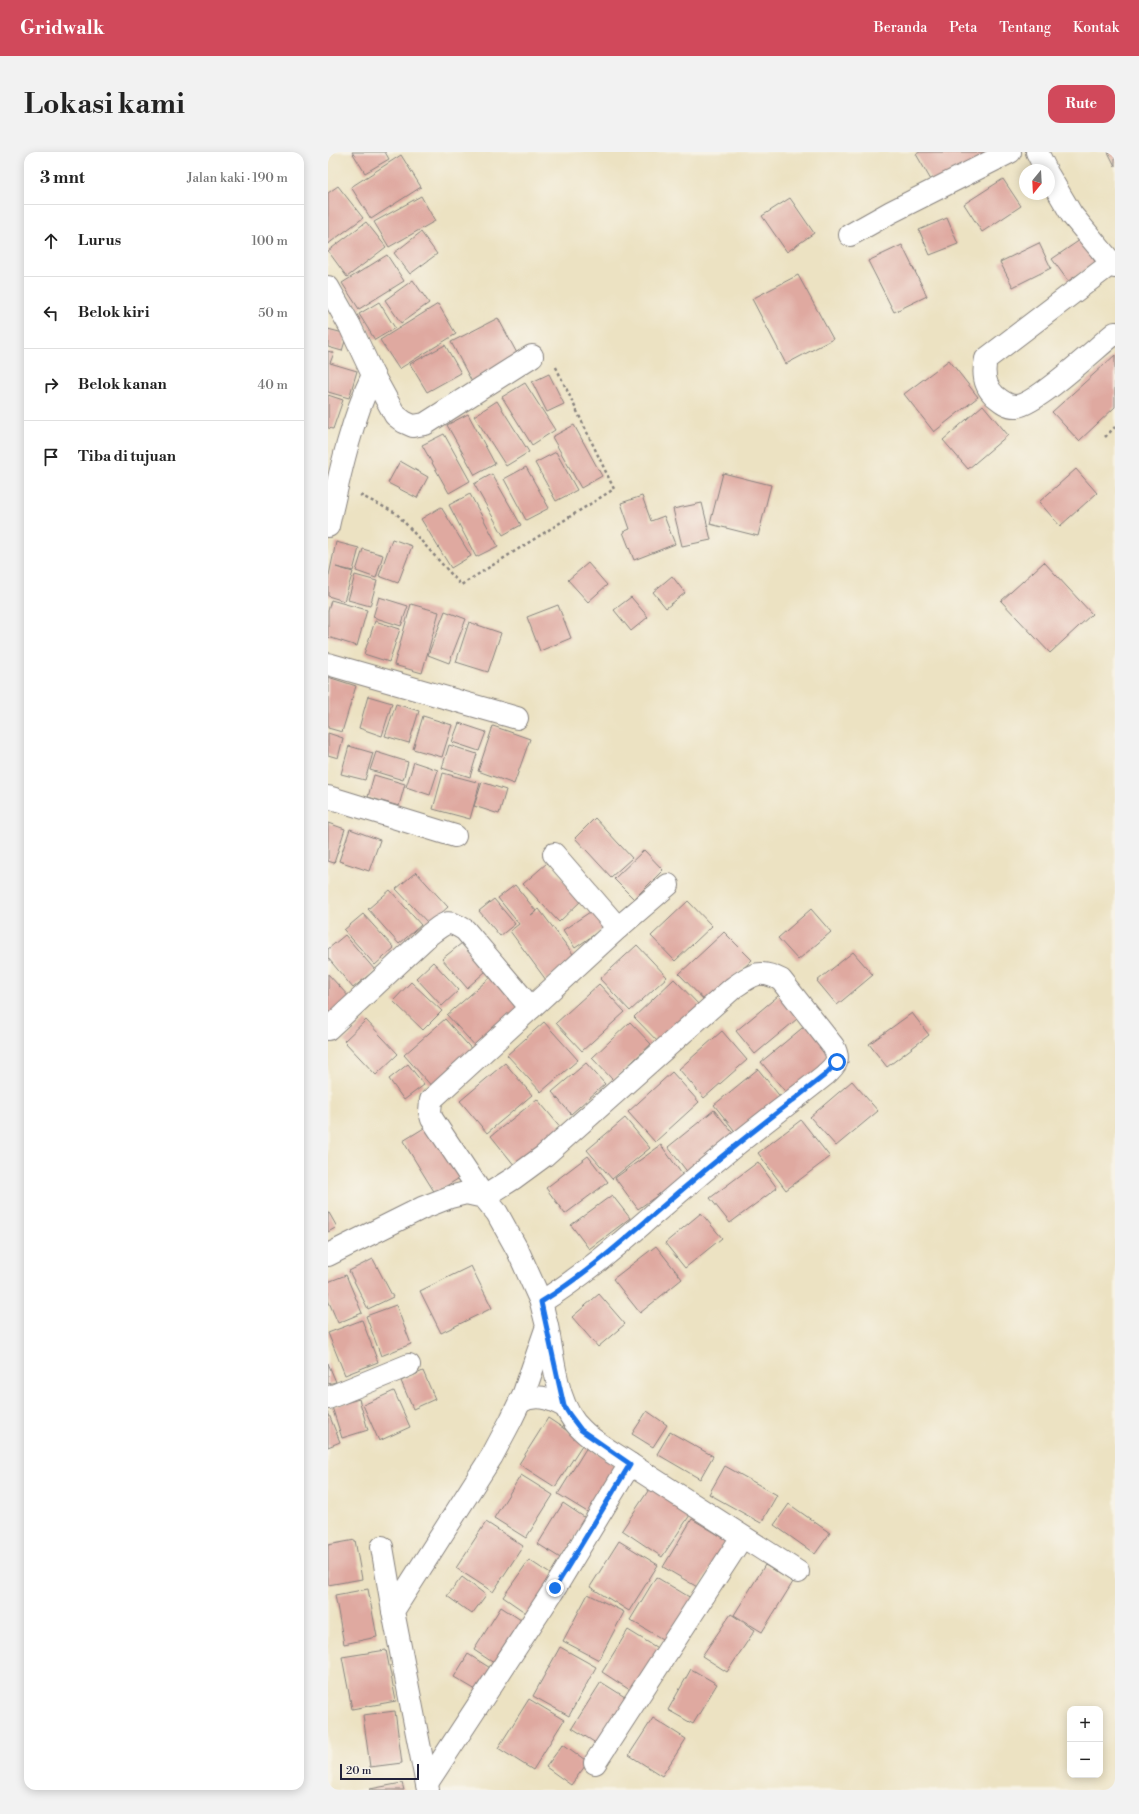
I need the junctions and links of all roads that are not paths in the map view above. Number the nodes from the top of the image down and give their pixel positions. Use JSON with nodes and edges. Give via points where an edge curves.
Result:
{"nodes":[{"id":1,"x":1010,"y":152,"type":"edge"},
{"id":2,"x":1037,"y":152,"type":"edge"},
{"id":3,"x":1043,"y":164,"type":"edge"},
{"id":4,"x":1055,"y":186,"type":"edge"},
{"id":5,"x":850,"y":235,"type":"dead end"},
{"id":6,"x":1113,"y":265,"type":"edge"},
{"id":7,"x":328,"y":287,"type":"edge"},
{"id":8,"x":1115,"y":332,"type":"edge"},
{"id":9,"x":532,"y":356,"type":"road end"},
{"id":10,"x":373,"y":375,"type":"junction"},
{"id":11,"x":328,"y":526,"type":"edge"},
{"id":12,"x":328,"y":664,"type":"edge"},
{"id":13,"x":517,"y":718,"type":"dead end"},
{"id":14,"x":328,"y":797,"type":"edge"},
{"id":15,"x":455,"y":836,"type":"dead end"},
{"id":16,"x":554,"y":854,"type":"dead end"},
{"id":17,"x":668,"y":884,"type":"dead end"},
{"id":18,"x":618,"y":928,"type":"junction"},
{"id":19,"x":531,"y":1008,"type":"junction"},
{"id":20,"x":328,"y":1029,"type":"edge"},
{"id":21,"x":484,"y":1197,"type":"junction"},
{"id":22,"x":328,"y":1255,"type":"edge"},
{"id":23,"x":541,"y":1302,"type":"junction"},
{"id":24,"x":547,"y":1326,"type":"junction"},
{"id":25,"x":409,"y":1365,"type":"dead end"},
{"id":26,"x":328,"y":1398,"type":"edge"},
{"id":27,"x":520,"y":1402,"type":"junction"},
{"id":28,"x":564,"y":1406,"type":"junction"},
{"id":29,"x":630,"y":1464,"type":"junction"},
{"id":30,"x":742,"y":1537,"type":"junction"},
{"id":31,"x":382,"y":1548,"type":"dead end"},
{"id":32,"x":798,"y":1572,"type":"dead end"},
{"id":33,"x":393,"y":1611,"type":"junction"},
{"id":34,"x":595,"y":1763,"type":"dead end"},
{"id":35,"x":428,"y":1787,"type":"edge"}],
"edges":[{"from":1,"to":5,"type":"street"},
{"from":2,"to":3,"type":"street"},
{"from":4,"to":6,"type":"street","via":[[1072,215]]},
{"from":6,"to":8,"type":"street","via":[[986,359],[986,382],[1004,404],[1016,406],[1029,401],[1056,382]]},
{"from":7,"to":10,"type":"street"},
{"from":9,"to":10,"type":"street","via":[[426,424],[413,426],[395,415]]},
{"from":10,"to":11,"type":"street","via":[[363,395]]},
{"from":12,"to":13,"type":"street"},
{"from":14,"to":15,"type":"street"},
{"from":16,"to":18,"type":"street"},
{"from":17,"to":18,"type":"street"},
{"from":18,"to":19,"type":"street"},
{"from":19,"to":20,"type":"street","via":[[465,930],[453,923],[445,923],[425,938]]},
{"from":19,"to":21,"type":"street","via":[[431,1100],[432,1119]]},
{"from":21,"to":22,"type":"street","via":[[466,1193],[450,1197],[422,1208]]},
{"from":21,"to":23,"type":"street","via":[[506,1227]]},
{"from":21,"to":23,"type":"street","via":[[544,1156],[733,988],[756,974],[763,973],[781,980],[838,1054],[837,1062],[825,1075],[690,1182],[608,1253]]},
{"from":23,"to":24,"type":"street"},
{"from":24,"to":27,"type":"street"},
{"from":24,"to":28,"type":"street"},
{"from":25,"to":26,"type":"street"},
{"from":27,"to":28,"type":"street","via":[[529,1397],[536,1397],[549,1399]]},
{"from":27,"to":33,"type":"street","via":[[492,1456]]},
{"from":28,"to":29,"type":"street","via":[[581,1430]]},
{"from":29,"to":30,"type":"street"},
{"from":29,"to":35,"type":"street"},
{"from":30,"to":32,"type":"street"},
{"from":30,"to":34,"type":"street"},
{"from":31,"to":33,"type":"street"},
{"from":33,"to":35,"type":"street"}]}
